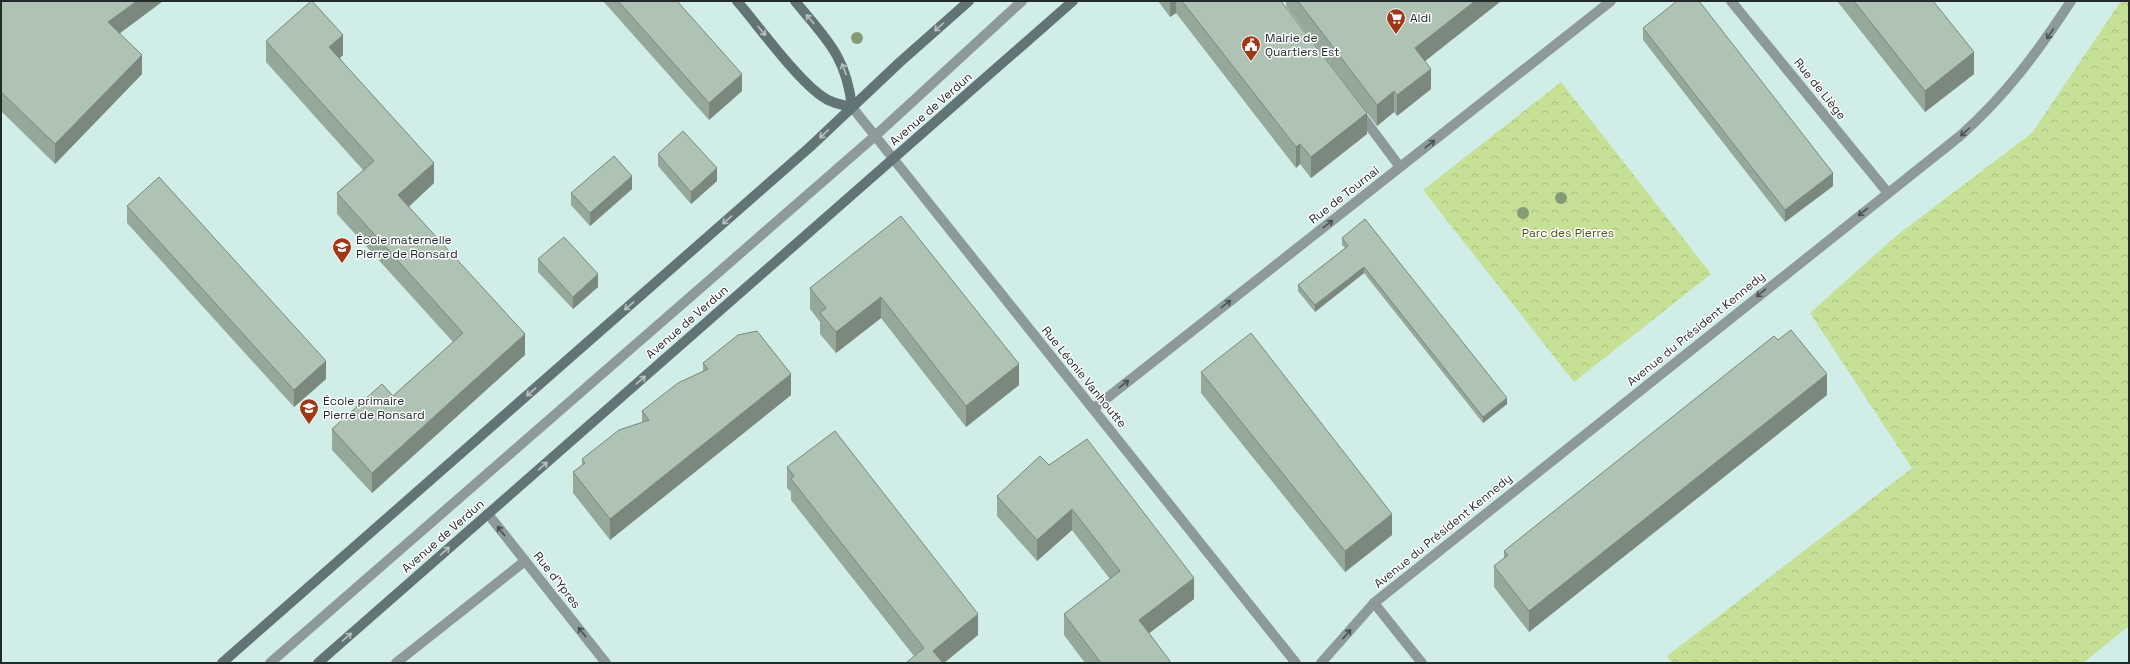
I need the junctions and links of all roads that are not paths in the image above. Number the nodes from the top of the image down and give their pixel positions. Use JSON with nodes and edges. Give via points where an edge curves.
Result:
{"nodes":[{"id":1,"x":737,"y":1,"type":"edge"},
{"id":2,"x":795,"y":1,"type":"edge"},
{"id":3,"x":969,"y":1,"type":"edge"},
{"id":4,"x":1022,"y":1,"type":"edge"},
{"id":5,"x":1073,"y":1,"type":"edge"},
{"id":6,"x":1611,"y":1,"type":"edge"},
{"id":7,"x":1731,"y":1,"type":"edge"},
{"id":8,"x":2071,"y":1,"type":"edge"},
{"id":9,"x":1354,"y":106,"type":"edge"},
{"id":10,"x":852,"y":107,"type":"junction"},
{"id":11,"x":875,"y":136,"type":"junction"},
{"id":12,"x":894,"y":159,"type":"junction"},
{"id":13,"x":1400,"y":167,"type":"junction"},
{"id":14,"x":1888,"y":192,"type":"junction"},
{"id":15,"x":1093,"y":408,"type":"junction"},
{"id":16,"x":488,"y":514,"type":"junction"},
{"id":17,"x":525,"y":561,"type":"junction"},
{"id":18,"x":1374,"y":603,"type":"junction"},
{"id":19,"x":222,"y":663,"type":"edge"},
{"id":20,"x":270,"y":663,"type":"edge"},
{"id":21,"x":318,"y":663,"type":"edge"},
{"id":22,"x":396,"y":663,"type":"edge"},
{"id":23,"x":606,"y":663,"type":"edge"},
{"id":24,"x":1296,"y":663,"type":"edge"},
{"id":25,"x":1321,"y":663,"type":"edge"},
{"id":26,"x":1422,"y":663,"type":"edge"}],
"edges":[{"from":1,"to":10,"type":"street","one_way":true,"via":[[812,87],[827,100]]},
{"from":10,"to":2,"type":"street","one_way":true,"via":[[848,82],[837,53]]},
{"from":3,"to":10,"type":"street","one_way":true},
{"from":4,"to":11,"type":"street"},
{"from":5,"to":12,"type":"street","name":"Avenue de Verdun"},
{"from":13,"to":6,"type":"street","name":"Rue de Tournai","one_way":true},
{"from":7,"to":14,"type":"street","name":"Rue de Liège"},
{"from":8,"to":14,"type":"street","name":"Avenue du Président Kennedy","one_way":true,"via":[[2032,60],[1985,113],[1917,172]]},
{"from":9,"to":13,"type":"street"},
{"from":10,"to":11,"type":"street","name":"Rue Léonie Vanhoutte"},
{"from":10,"to":19,"type":"street","one_way":true,"via":[[810,147]]},
{"from":11,"to":12,"type":"street","name":"Rue Léonie Vanhoutte"},
{"from":11,"to":20,"type":"street"},
{"from":12,"to":15,"type":"street","name":"Rue Léonie Vanhoutte"},
{"from":16,"to":12,"type":"street","name":"Avenue de Verdun","one_way":true},
{"from":15,"to":13,"type":"street","name":"Rue de Tournai","one_way":true},
{"from":14,"to":18,"type":"street","name":"Avenue du Président Kennedy","one_way":true},
{"from":15,"to":24,"type":"street","name":"Rue Léonie Vanhoutte"},
{"from":17,"to":16,"type":"street","name":"Rue d'Ypres","one_way":true},
{"from":21,"to":16,"type":"street","name":"Avenue de Verdun","one_way":true},
{"from":17,"to":22,"type":"street"},
{"from":23,"to":17,"type":"street","name":"Rue d'Ypres","one_way":true},
{"from":25,"to":18,"type":"street","name":"Avenue du Président Kennedy","one_way":true},
{"from":18,"to":26,"type":"street"}]}
